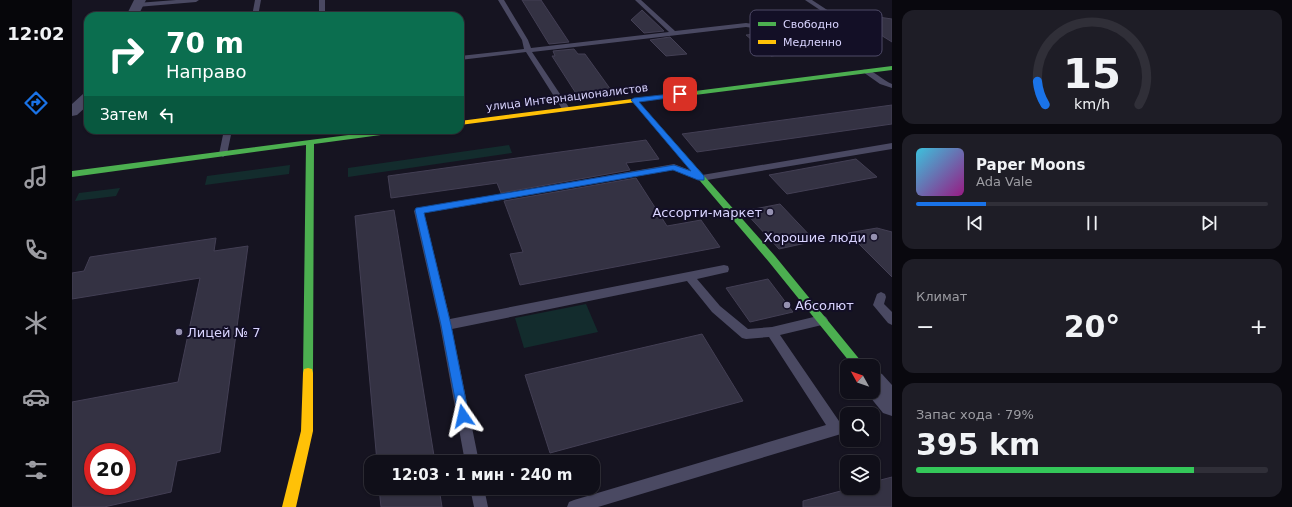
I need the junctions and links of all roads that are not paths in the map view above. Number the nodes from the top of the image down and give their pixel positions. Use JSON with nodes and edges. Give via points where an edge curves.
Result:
{"nodes":[{"id":1,"x":196,"y":0,"type":"edge"},
{"id":2,"x":258,"y":0,"type":"edge"},
{"id":3,"x":322,"y":0,"type":"edge"},
{"id":4,"x":501,"y":0,"type":"edge"},
{"id":5,"x":638,"y":0,"type":"edge"},
{"id":6,"x":808,"y":0,"type":"edge"},
{"id":7,"x":139,"y":2,"type":"edge"},
{"id":8,"x":823,"y":10,"type":"edge"},
{"id":9,"x":134,"y":12,"type":"edge"},
{"id":10,"x":256,"y":12,"type":"edge"},
{"id":11,"x":322,"y":12,"type":"edge"},
{"id":12,"x":750,"y":26,"type":"edge"},
{"id":13,"x":673,"y":33,"type":"junction"},
{"id":14,"x":528,"y":50,"type":"junction"},
{"id":15,"x":464,"y":58,"type":"edge"},
{"id":16,"x":892,"y":68,"type":"edge"},
{"id":17,"x":865,"y":71,"type":"junction"},
{"id":18,"x":892,"y":86,"type":"edge"},
{"id":19,"x":634,"y":100,"type":"junction"},
{"id":20,"x":84,"y":101,"type":"edge"},
{"id":21,"x":566,"y":109,"type":"junction"},
{"id":22,"x":72,"y":112,"type":"edge"},
{"id":23,"x":464,"y":122,"type":"edge"},
{"id":24,"x":227,"y":134,"type":"edge"},
{"id":25,"x":371,"y":134,"type":"edge"},
{"id":26,"x":310,"y":142,"type":"junction"},
{"id":27,"x":892,"y":146,"type":"edge"},
{"id":28,"x":223,"y":154,"type":"junction"},
{"id":29,"x":73,"y":175,"type":"edge"},
{"id":30,"x":701,"y":178,"type":"junction"},
{"id":31,"x":724,"y":269,"type":"dead end"},
{"id":32,"x":689,"y":276,"type":"junction"},
{"id":33,"x":881,"y":297,"type":"dead end"},
{"id":34,"x":822,"y":320,"type":"junction"},
{"id":35,"x":892,"y":320,"type":"edge"},
{"id":36,"x":446,"y":325,"type":"junction"},
{"id":37,"x":772,"y":332,"type":"junction"},
{"id":38,"x":854,"y":359,"type":"edge"},
{"id":39,"x":880,"y":390,"type":"edge"},
{"id":40,"x":892,"y":404,"type":"edge"},
{"id":41,"x":471,"y":455,"type":"edge"},
{"id":42,"x":478,"y":495,"type":"edge"},
{"id":43,"x":289,"y":507,"type":"edge"},
{"id":44,"x":480,"y":507,"type":"edge"},
{"id":45,"x":574,"y":507,"type":"edge"}],
"edges":[{"from":1,"to":7,"type":"lane"},
{"from":2,"to":10,"type":"lane"},
{"from":3,"to":11,"type":"lane"},
{"from":4,"to":14,"type":"lane","via":[[526,40]]},
{"from":5,"to":13,"type":"lane"},
{"from":6,"to":8,"type":"lane"},
{"from":7,"to":9,"type":"street"},
{"from":12,"to":13,"type":"lane"},
{"from":13,"to":14,"type":"lane"},
{"from":14,"to":15,"type":"lane"},
{"from":14,"to":21,"type":"lane"},
{"from":16,"to":17,"type":"street","name":"улица Интернационалистов"},
{"from":17,"to":18,"type":"lane","via":[[882,83]]},
{"from":17,"to":19,"type":"street","name":"улица Интернационалистов"},
{"from":19,"to":21,"type":"street","name":"улица Интернационалистов"},
{"from":19,"to":30,"type":"street"},
{"from":20,"to":22,"type":"street"},
{"from":21,"to":23,"type":"street","name":"улица Интернационалистов"},
{"from":24,"to":28,"type":"lane"},
{"from":25,"to":26,"type":"street"},
{"from":26,"to":28,"type":"street"},
{"from":26,"to":43,"type":"street","via":[[307,431]]},
{"from":27,"to":30,"type":"lane"},
{"from":28,"to":29,"type":"street"},
{"from":30,"to":34,"type":"street"},
{"from":30,"to":36,"type":"lane","via":[[674,167],[419,210]]},
{"from":31,"to":32,"type":"lane"},
{"from":32,"to":36,"type":"lane"},
{"from":32,"to":37,"type":"lane","via":[[716,309],[746,334]]},
{"from":33,"to":35,"type":"lane","via":[[878,305]]},
{"from":34,"to":37,"type":"lane"},
{"from":34,"to":38,"type":"street"},
{"from":36,"to":41,"type":"lane"},
{"from":37,"to":45,"type":"lane","via":[[836,429]]},
{"from":39,"to":40,"type":"street"},
{"from":42,"to":44,"type":"lane"}]}
